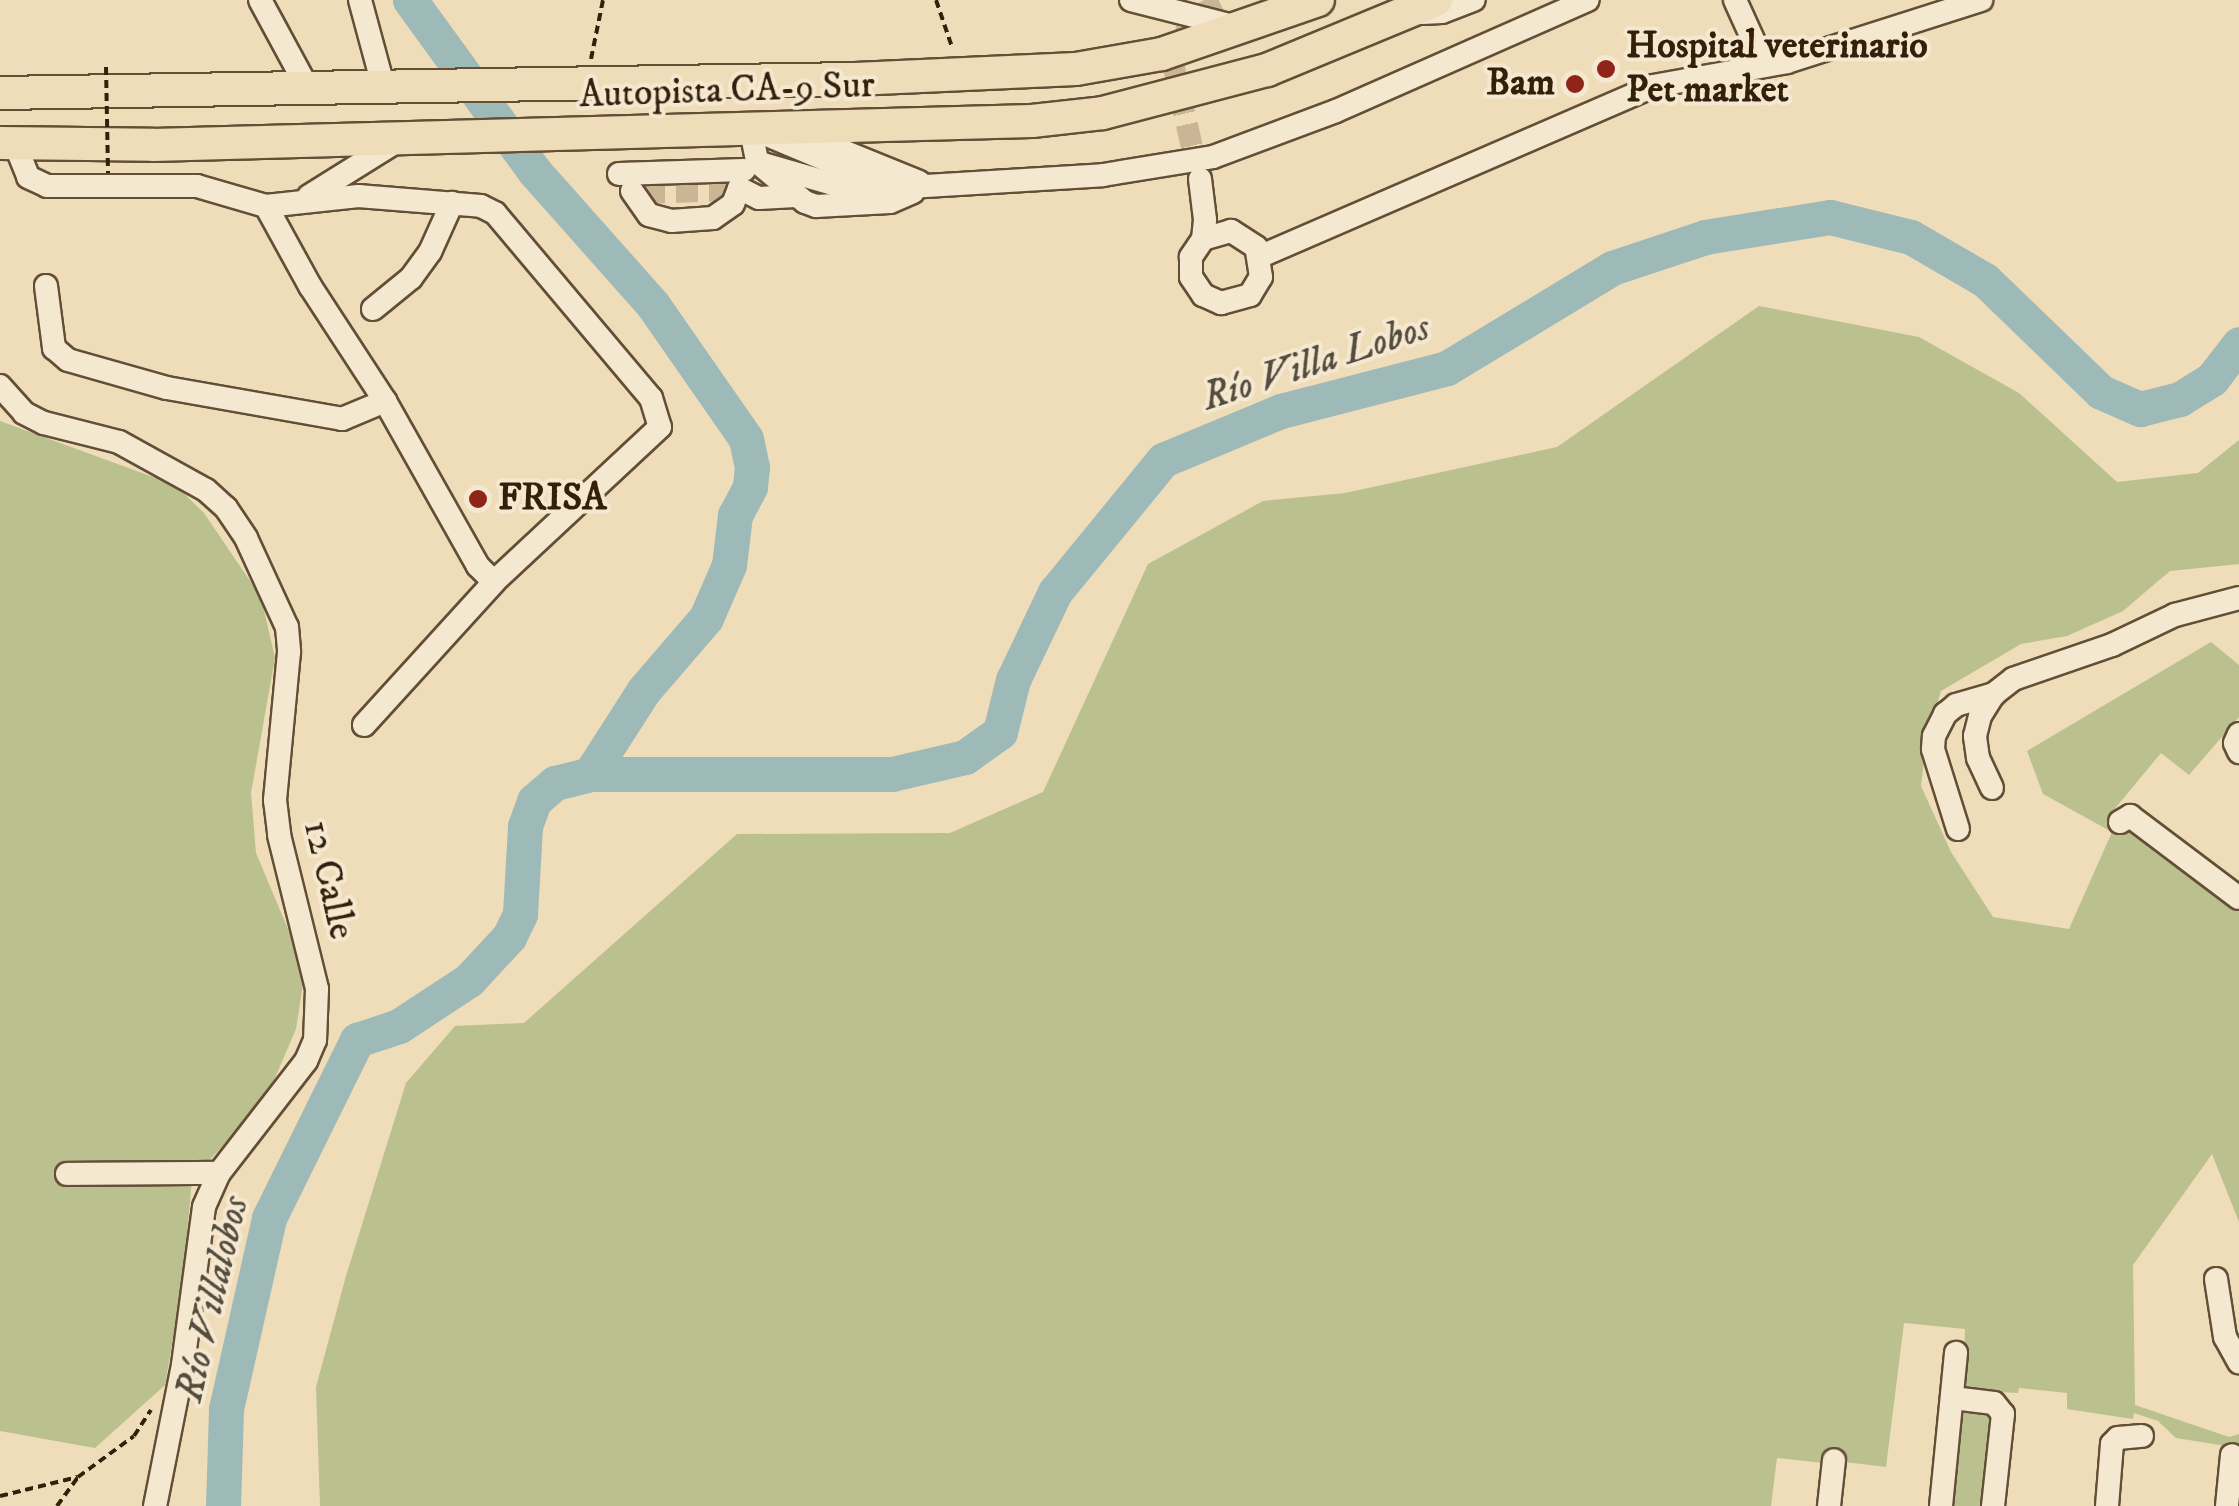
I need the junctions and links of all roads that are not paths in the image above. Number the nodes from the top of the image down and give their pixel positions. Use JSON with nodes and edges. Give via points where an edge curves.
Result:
{"nodes":[{"id":1,"x":260,"y":0,"type":"edge"},
{"id":2,"x":360,"y":0,"type":"edge"},
{"id":3,"x":1131,"y":0,"type":"edge"},
{"id":4,"x":1318,"y":0,"type":"edge"},
{"id":5,"x":1474,"y":0,"type":"edge"},
{"id":6,"x":1588,"y":0,"type":"edge"},
{"id":7,"x":1736,"y":0,"type":"edge"},
{"id":8,"x":1981,"y":0,"type":"edge"},
{"id":9,"x":1425,"y":5,"type":"edge"},
{"id":10,"x":1240,"y":28,"type":"junction"},
{"id":11,"x":1765,"y":66,"type":"junction"},
{"id":12,"x":383,"y":85,"type":"junction"},
{"id":13,"x":307,"y":87,"type":"junction"},
{"id":14,"x":0,"y":93,"type":"edge"},
{"id":15,"x":602,"y":134,"type":"junction"},
{"id":16,"x":400,"y":140,"type":"junction"},
{"id":17,"x":8,"y":144,"type":"edge"},
{"id":18,"x":751,"y":154,"type":"junction"},
{"id":19,"x":1200,"y":180,"type":"tunnel mouth"},
{"id":20,"x":927,"y":185,"type":"junction"},
{"id":21,"x":631,"y":186,"type":"junction"},
{"id":22,"x":306,"y":198,"type":"junction"},
{"id":23,"x":890,"y":202,"type":"junction"},
{"id":24,"x":452,"y":203,"type":"junction"},
{"id":25,"x":266,"y":206,"type":"junction"},
{"id":26,"x":1203,"y":240,"type":"junction"},
{"id":27,"x":1261,"y":256,"type":"junction"},
{"id":28,"x":46,"y":286,"type":"dead end"},
{"id":29,"x":374,"y":309,"type":"dead end"},
{"id":30,"x":0,"y":386,"type":"edge"},
{"id":31,"x":386,"y":401,"type":"junction"},
{"id":32,"x":494,"y":582,"type":"junction"},
{"id":33,"x":2239,"y":598,"type":"edge"},
{"id":34,"x":1994,"y":694,"type":"junction"},
{"id":35,"x":364,"y":725,"type":"dead end"},
{"id":36,"x":2239,"y":734,"type":"edge"},
{"id":37,"x":2238,"y":752,"type":"edge"},
{"id":38,"x":1992,"y":788,"type":"dead end"},
{"id":39,"x":2125,"y":819,"type":"dead end"},
{"id":40,"x":1958,"y":829,"type":"dead end"},
{"id":41,"x":2239,"y":898,"type":"edge"},
{"id":42,"x":219,"y":1173,"type":"junction"},
{"id":43,"x":68,"y":1174,"type":"dead end"},
{"id":44,"x":2216,"y":1279,"type":"dead end"},
{"id":45,"x":1956,"y":1354,"type":"dead end"},
{"id":46,"x":2239,"y":1362,"type":"edge"},
{"id":47,"x":1953,"y":1398,"type":"junction"},
{"id":48,"x":2142,"y":1436,"type":"dead end"},
{"id":49,"x":2232,"y":1455,"type":"dead end"},
{"id":50,"x":1834,"y":1460,"type":"dead end"},
{"id":51,"x":155,"y":1506,"type":"edge"},
{"id":52,"x":1829,"y":1506,"type":"edge"},
{"id":53,"x":1941,"y":1506,"type":"edge"},
{"id":54,"x":1993,"y":1506,"type":"edge"},
{"id":55,"x":2107,"y":1506,"type":"edge"},
{"id":56,"x":2227,"y":1506,"type":"edge"}],
"edges":[{"from":1,"to":13,"type":"street"},
{"from":2,"to":12,"type":"street"},
{"from":3,"to":10,"type":"street"},
{"from":4,"to":10,"type":"highway","name":"Autopista CA-9 Sur"},
{"from":5,"to":9,"type":"street","via":[[1435,14]]},
{"from":6,"to":20,"type":"street","via":[[1213,158],[1103,175]]},
{"from":7,"to":11,"type":"street"},
{"from":8,"to":11,"type":"street"},
{"from":9,"to":18,"type":"highway","name":"Autopista CA-9 Sur","via":[[1267,70],[1103,113]]},
{"from":10,"to":12,"type":"highway","name":"Autopista CA-9 Sur","via":[[1162,54],[1076,69]]},
{"from":11,"to":27,"type":"street","via":[[1654,86]]},
{"from":12,"to":13,"type":"highway","name":"Autopista CA-9 Sur"},
{"from":13,"to":14,"type":"highway","name":"Autopista CA-9 Sur"},
{"from":15,"to":16,"type":"highway","name":"Autopista CA-9 Sur"},
{"from":15,"to":18,"type":"highway","name":"Autopista CA-9 Sur"},
{"from":15,"to":21,"type":"street"},
{"from":16,"to":17,"type":"highway","name":"Autopista CA-9 Sur"},
{"from":16,"to":22,"type":"street"},
{"from":17,"to":25,"type":"street","via":[[28,177],[46,186],[197,186]]},
{"from":18,"to":20,"type":"street","via":[[892,188]]},
{"from":18,"to":21,"type":"street"},
{"from":18,"to":21,"type":"street","via":[[733,204],[713,218],[649,214]]},
{"from":18,"to":23,"type":"street"},
{"from":18,"to":23,"type":"street","via":[[816,206]]},
{"from":19,"to":26,"type":"street"},
{"from":20,"to":23,"type":"street"},
{"from":22,"to":24,"type":"street"},
{"from":22,"to":25,"type":"street"},
{"from":24,"to":29,"type":"street","via":[[412,278]]},
{"from":24,"to":32,"type":"street","via":[[495,213],[660,415],[652,439]]},
{"from":25,"to":31,"type":"street"},
{"from":26,"to":27,"type":"street","via":[[1221,231],[1241,234]]},
{"from":26,"to":27,"type":"street","via":[[1192,257],[1191,277],[1203,295],[1221,303],[1250,294],[1261,277]]},
{"from":28,"to":31,"type":"street","via":[[54,348],[68,360],[167,388],[342,420]]},
{"from":30,"to":42,"type":"street","name":"12 Calle","via":[[44,424],[119,442],[206,490],[246,538],[286,627],[276,800],[317,989],[315,1040]]},
{"from":31,"to":32,"type":"street","via":[[478,566]]},
{"from":32,"to":35,"type":"street"},
{"from":33,"to":34,"type":"street","via":[[2034,669]]},
{"from":34,"to":38,"type":"street","via":[[1976,736]]},
{"from":34,"to":40,"type":"street","via":[[1956,705],[1934,736],[1932,749]]},
{"from":36,"to":37,"type":"street"},
{"from":39,"to":41,"type":"street"},
{"from":42,"to":43,"type":"street"},
{"from":42,"to":51,"type":"street","name":"12 Calle","via":[[204,1206]]},
{"from":44,"to":46,"type":"street","via":[[2225,1336]]},
{"from":45,"to":47,"type":"street"},
{"from":47,"to":53,"type":"street"},
{"from":47,"to":54,"type":"street","via":[[1987,1400],[2004,1414]]},
{"from":48,"to":55,"type":"street","via":[[2112,1444]]},
{"from":49,"to":56,"type":"street"},
{"from":50,"to":52,"type":"street"}]}
